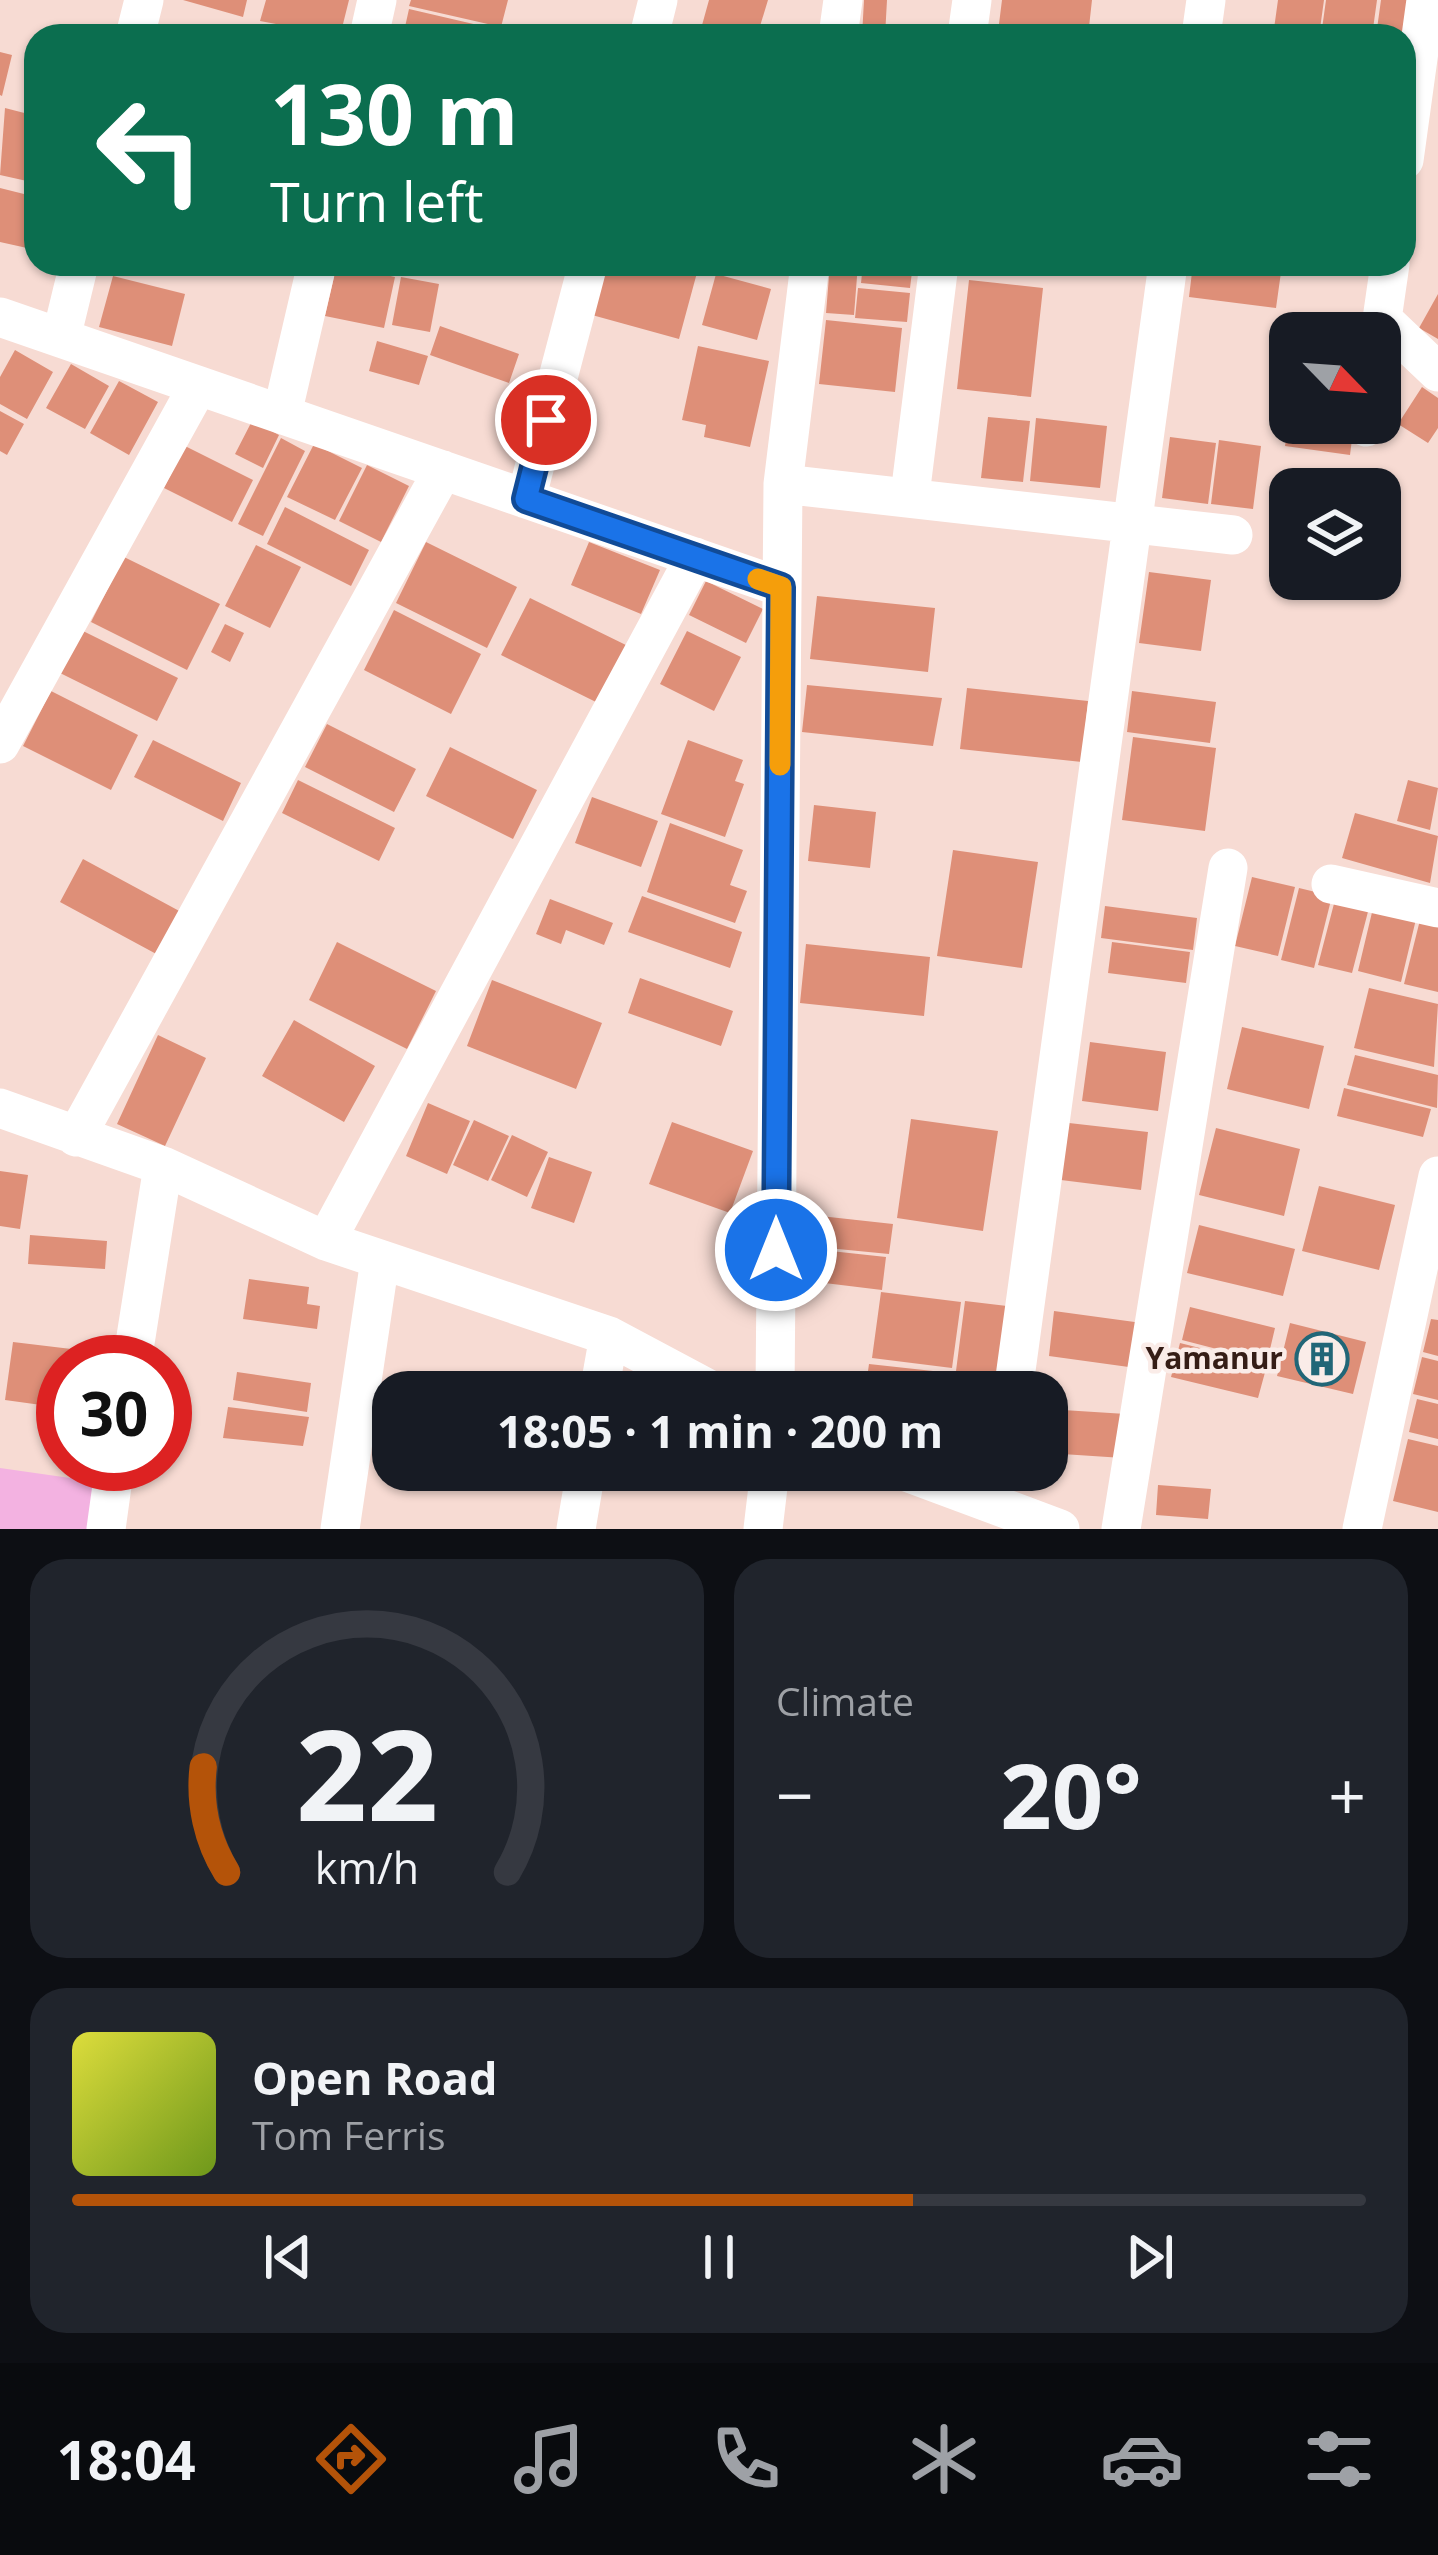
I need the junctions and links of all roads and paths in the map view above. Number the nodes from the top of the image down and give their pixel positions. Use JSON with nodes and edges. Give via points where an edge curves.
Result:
{"nodes":[{"id":1,"x":1426,"y":0,"type":"edge"},
{"id":2,"x":1416,"y":73,"type":"edge"},
{"id":3,"x":77,"y":276,"type":"edge"},
{"id":4,"x":313,"y":276,"type":"edge"},
{"id":5,"x":585,"y":276,"type":"edge"},
{"id":6,"x":809,"y":276,"type":"edge"},
{"id":7,"x":937,"y":276,"type":"edge"},
{"id":8,"x":1166,"y":276,"type":"edge"},
{"id":9,"x":1388,"y":276,"type":"edge"},
{"id":10,"x":1383,"y":312,"type":"edge"},
{"id":11,"x":0,"y":317,"type":"edge"},
{"id":12,"x":61,"y":338,"type":"junction"},
{"id":13,"x":1401,"y":342,"type":"edge"},
{"id":14,"x":1438,"y":372,"type":"edge"},
{"id":15,"x":198,"y":386,"type":"junction"},
{"id":16,"x":282,"y":414,"type":"junction"},
{"id":17,"x":443,"y":470,"type":"junction"},
{"id":18,"x":783,"y":484,"type":"junction"},
{"id":19,"x":910,"y":495,"type":"junction"},
{"id":20,"x":526,"y":499,"type":"junction"},
{"id":21,"x":1129,"y":523,"type":"junction"},
{"id":22,"x":1233,"y":535,"type":"dead end"},
{"id":23,"x":695,"y":557,"type":"junction"},
{"id":24,"x":781,"y":587,"type":"junction"},
{"id":25,"x":0,"y":744,"type":"edge"},
{"id":26,"x":1228,"y":868,"type":"dead end"},
{"id":27,"x":1331,"y":884,"type":"dead end"},
{"id":28,"x":1438,"y":908,"type":"edge"},
{"id":29,"x":0,"y":1108,"type":"edge"},
{"id":30,"x":76,"y":1137,"type":"junction"},
{"id":31,"x":163,"y":1166,"type":"junction"},
{"id":32,"x":1438,"y":1176,"type":"edge"},
{"id":33,"x":326,"y":1241,"type":"junction"},
{"id":34,"x":380,"y":1260,"type":"junction"},
{"id":35,"x":136,"y":1335,"type":"edge"},
{"id":36,"x":609,"y":1336,"type":"junction"},
{"id":37,"x":603,"y":1371,"type":"edge"},
{"id":38,"x":675,"y":1371,"type":"edge"},
{"id":39,"x":775,"y":1371,"type":"edge"},
{"id":40,"x":1016,"y":1371,"type":"edge"},
{"id":41,"x":112,"y":1491,"type":"edge"},
{"id":42,"x":582,"y":1491,"type":"edge"},
{"id":43,"x":768,"y":1491,"type":"edge"},
{"id":44,"x":966,"y":1491,"type":"edge"},
{"id":45,"x":997,"y":1501,"type":"edge"},
{"id":46,"x":106,"y":1529,"type":"edge"},
{"id":47,"x":340,"y":1529,"type":"edge"},
{"id":48,"x":576,"y":1529,"type":"edge"},
{"id":49,"x":763,"y":1529,"type":"edge"},
{"id":50,"x":1060,"y":1529,"type":"edge"},
{"id":51,"x":1121,"y":1529,"type":"edge"},
{"id":52,"x":1362,"y":1529,"type":"edge"}],
"edges":[{"from":1,"to":2,"type":"street"},
{"from":3,"to":12,"type":"street"},
{"from":4,"to":16,"type":"street"},
{"from":5,"to":20,"type":"street"},
{"from":6,"to":18,"type":"street"},
{"from":7,"to":19,"type":"street"},
{"from":8,"to":21,"type":"street"},
{"from":9,"to":10,"type":"street"},
{"from":11,"to":12,"type":"street"},
{"from":12,"to":15,"type":"street"},
{"from":13,"to":14,"type":"street"},
{"from":15,"to":16,"type":"street"},
{"from":15,"to":25,"type":"street"},
{"from":16,"to":17,"type":"street"},
{"from":17,"to":20,"type":"street"},
{"from":17,"to":30,"type":"street"},
{"from":18,"to":19,"type":"street"},
{"from":18,"to":24,"type":"street"},
{"from":19,"to":21,"type":"street"},
{"from":20,"to":23,"type":"street"},
{"from":21,"to":22,"type":"street"},
{"from":21,"to":40,"type":"street"},
{"from":23,"to":24,"type":"street"},
{"from":23,"to":33,"type":"street"},
{"from":24,"to":39,"type":"street"},
{"from":26,"to":51,"type":"street"},
{"from":27,"to":28,"type":"street"},
{"from":29,"to":30,"type":"street"},
{"from":30,"to":31,"type":"street"},
{"from":31,"to":33,"type":"street"},
{"from":31,"to":35,"type":"street"},
{"from":32,"to":52,"type":"street"},
{"from":33,"to":34,"type":"street"},
{"from":34,"to":36,"type":"street"},
{"from":34,"to":47,"type":"street"},
{"from":36,"to":37,"type":"street"},
{"from":36,"to":38,"type":"street"},
{"from":41,"to":46,"type":"street"},
{"from":42,"to":48,"type":"street"},
{"from":43,"to":49,"type":"street"},
{"from":44,"to":45,"type":"street"},
{"from":45,"to":50,"type":"street"}]}
